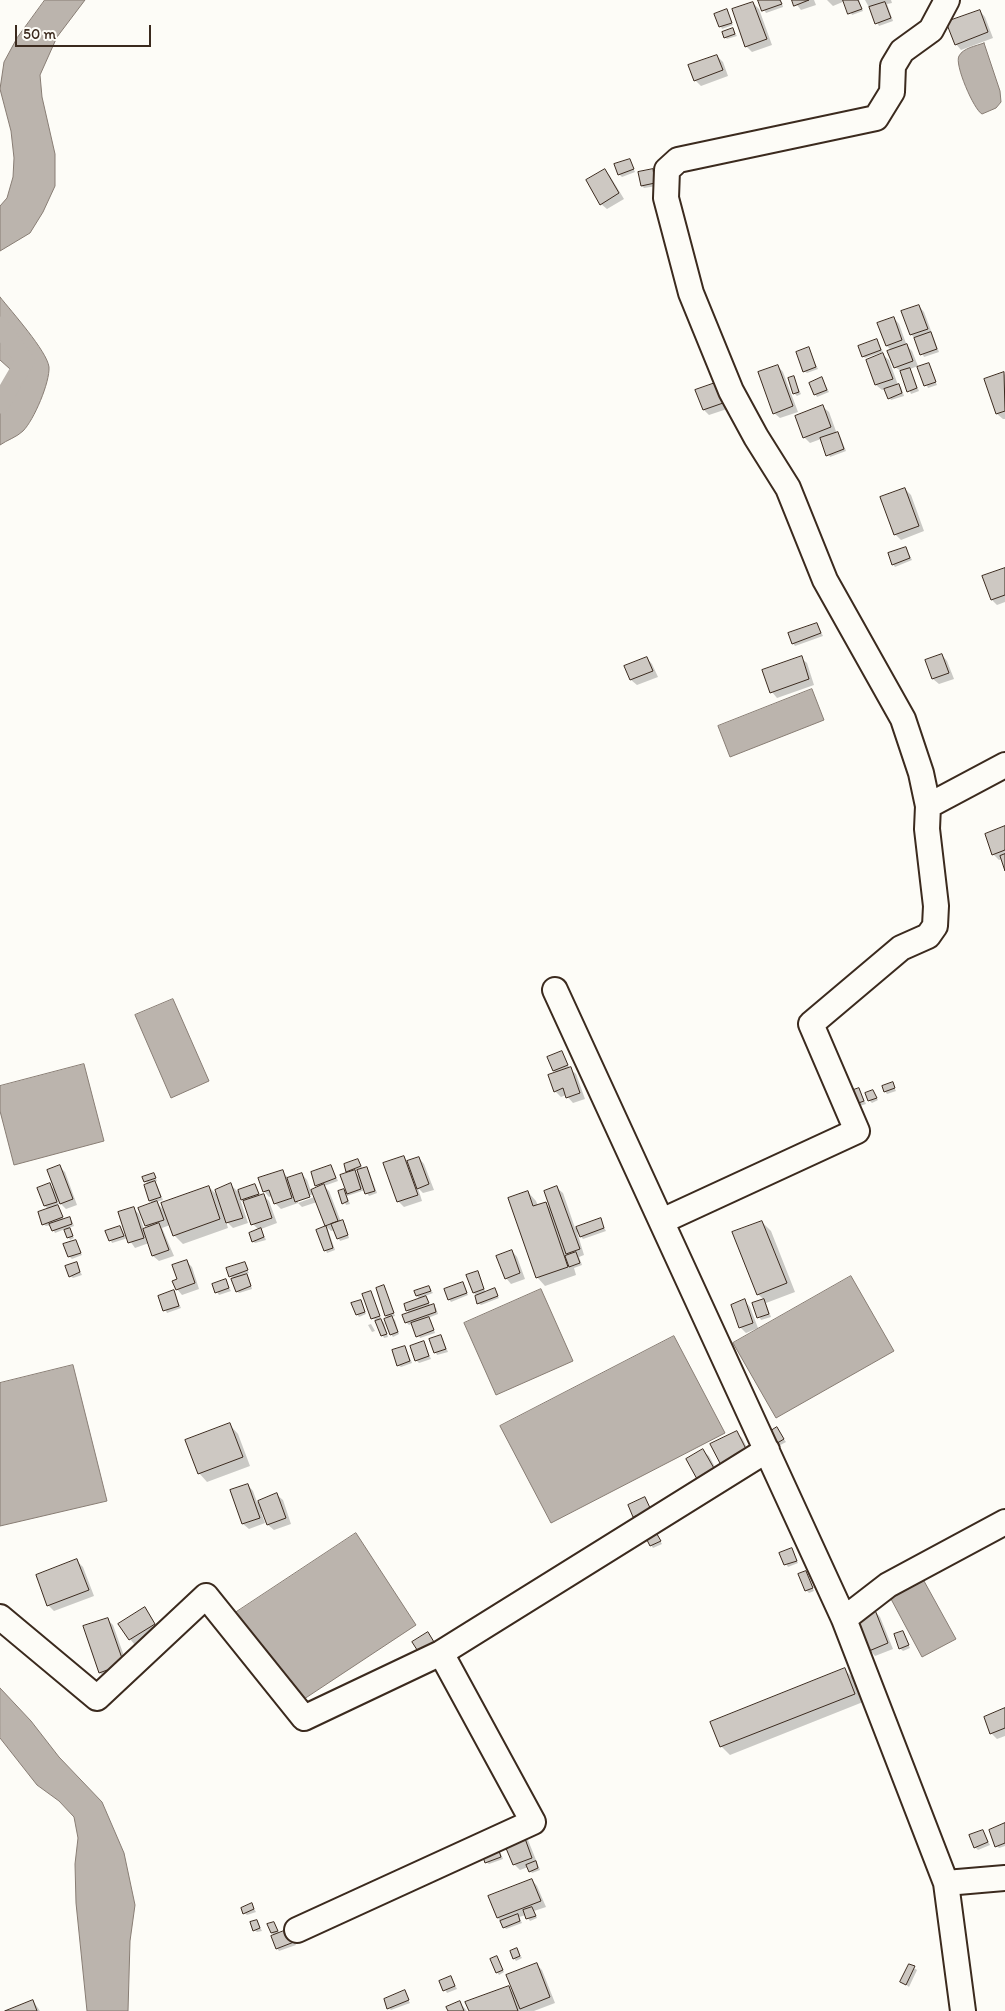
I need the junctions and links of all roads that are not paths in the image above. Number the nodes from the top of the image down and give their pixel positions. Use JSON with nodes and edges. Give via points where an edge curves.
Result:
{"nodes":[{"id":1,"x":947,"y":0,"type":"edge"},
{"id":2,"x":1005,"y":765,"type":"edge"},
{"id":3,"x":928,"y":806,"type":"junction"},
{"id":4,"x":555,"y":990,"type":"dead end"},
{"id":5,"x":662,"y":1221,"type":"junction"},
{"id":6,"x":767,"y":1450,"type":"junction"},
{"id":7,"x":1005,"y":1522,"type":"edge"},
{"id":8,"x":0,"y":1617,"type":"edge"},
{"id":9,"x":844,"y":1619,"type":"junction"},
{"id":10,"x":441,"y":1653,"type":"junction"},
{"id":11,"x":1005,"y":1878,"type":"edge"},
{"id":12,"x":946,"y":1883,"type":"junction"},
{"id":13,"x":297,"y":1930,"type":"dead end"},
{"id":14,"x":962,"y":2011,"type":"edge"}],
"edges":[{"from":1,"to":3,"type":"street","via":[[931,30],[902,51],[893,66],[892,92],[876,118],[678,160],[667,170],[666,198],[691,293],[731,391],[788,488],[825,580],[903,719]]},
{"from":2,"to":3,"type":"street"},
{"from":3,"to":5,"type":"street","via":[[935,926],[928,936],[901,948],[811,1024],[857,1131]]},
{"from":4,"to":5,"type":"street"},
{"from":5,"to":6,"type":"street"},
{"from":6,"to":9,"type":"street"},
{"from":6,"to":10,"type":"street"},
{"from":7,"to":9,"type":"street","via":[[888,1585]]},
{"from":8,"to":10,"type":"street","via":[[97,1698],[206,1596],[304,1718]]},
{"from":9,"to":12,"type":"street"},
{"from":10,"to":13,"type":"street","via":[[533,1822]]},
{"from":11,"to":12,"type":"street"},
{"from":12,"to":14,"type":"street"}]}
